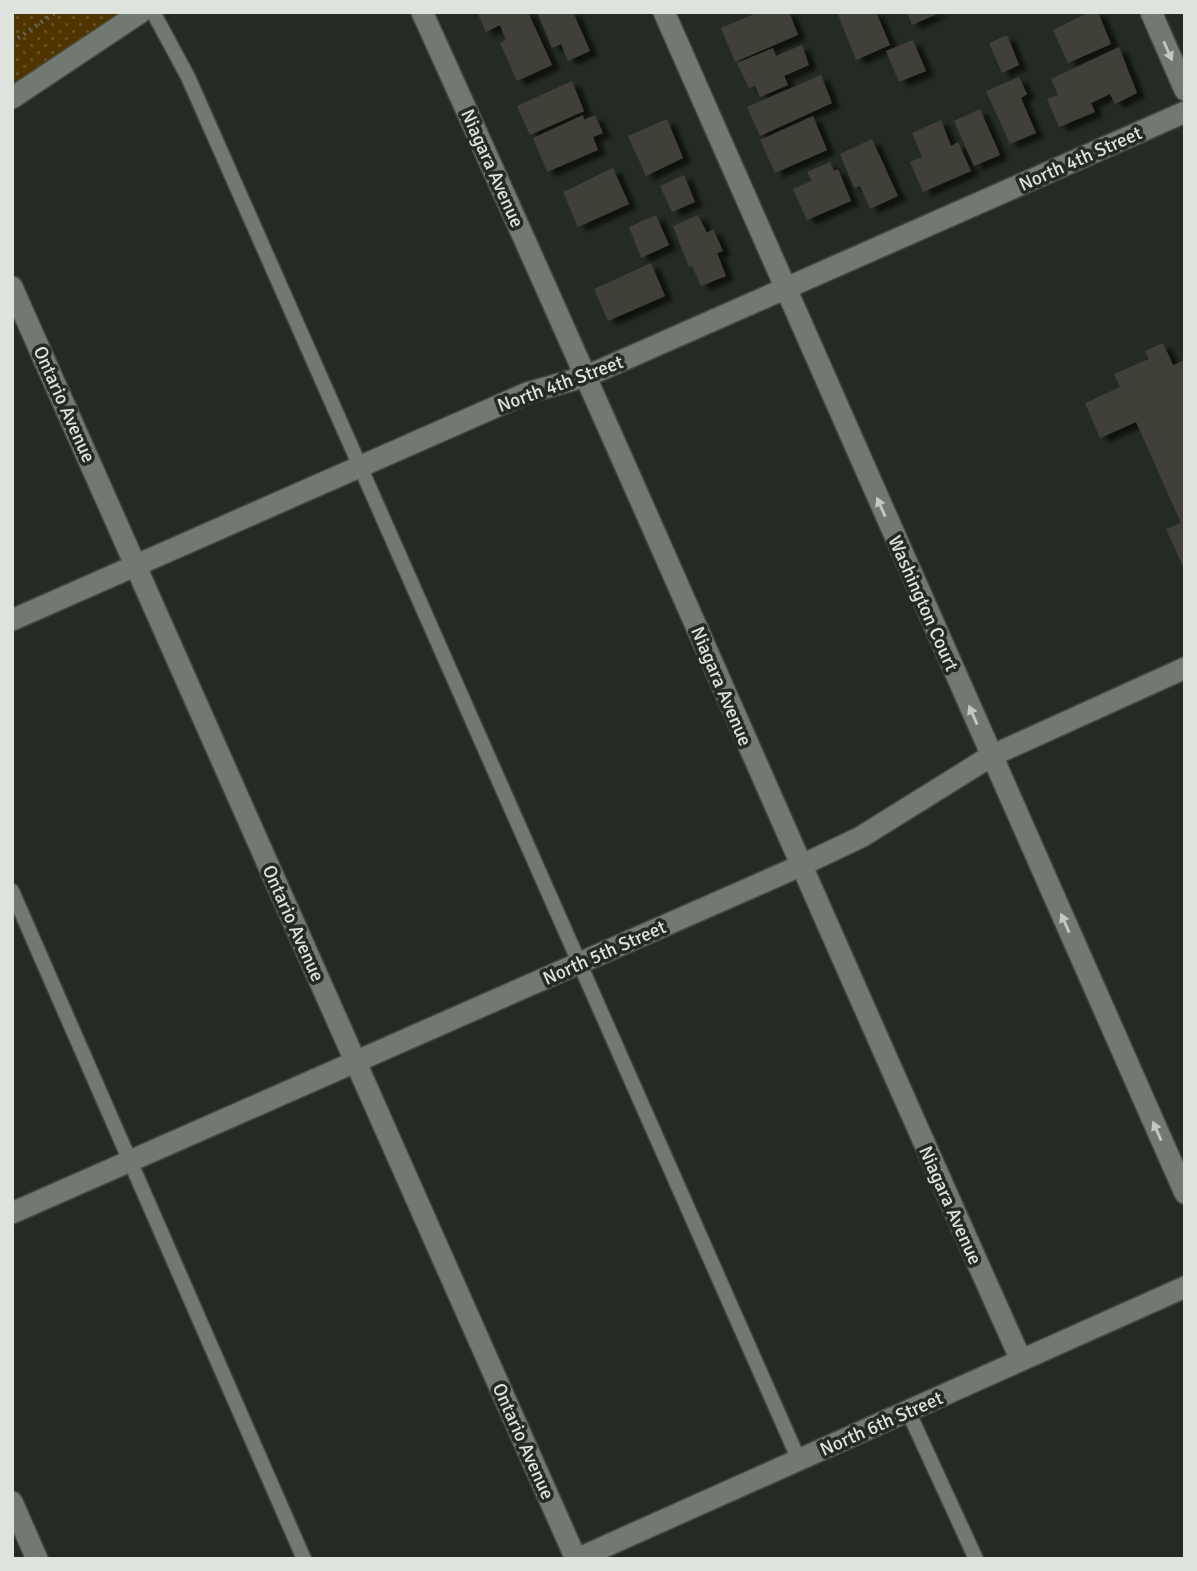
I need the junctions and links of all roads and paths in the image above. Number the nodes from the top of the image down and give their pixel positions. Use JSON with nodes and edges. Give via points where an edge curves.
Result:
{"nodes":[{"id":1,"x":56,"y":12,"type":"edge"},
{"id":2,"x":141,"y":12,"type":"edge"},
{"id":3,"x":153,"y":12,"type":"edge"},
{"id":4,"x":422,"y":12,"type":"edge"},
{"id":5,"x":664,"y":12,"type":"edge"},
{"id":6,"x":1151,"y":12,"type":"edge"},
{"id":7,"x":12,"y":42,"type":"edge"},
{"id":8,"x":1185,"y":90,"type":"edge"},
{"id":9,"x":12,"y":99,"type":"edge"},
{"id":10,"x":1185,"y":112,"type":"edge"},
{"id":11,"x":12,"y":286,"type":"edge"},
{"id":12,"x":785,"y":288,"type":"junction"},
{"id":13,"x":587,"y":376,"type":"junction"},
{"id":14,"x":359,"y":466,"type":"junction"},
{"id":15,"x":136,"y":565,"type":"junction"},
{"id":16,"x":12,"y":620,"type":"edge"},
{"id":17,"x":1185,"y":668,"type":"edge"},
{"id":18,"x":991,"y":756,"type":"junction"},
{"id":19,"x":800,"y":866,"type":"junction"},
{"id":20,"x":12,"y":891,"type":"edge"},
{"id":21,"x":577,"y":963,"type":"junction"},
{"id":22,"x":355,"y":1061,"type":"junction"},
{"id":23,"x":132,"y":1159,"type":"junction"},
{"id":24,"x":1185,"y":1193,"type":"edge"},
{"id":25,"x":12,"y":1213,"type":"edge"},
{"id":26,"x":1185,"y":1287,"type":"edge"},
{"id":27,"x":1021,"y":1360,"type":"junction"},
{"id":28,"x":908,"y":1411,"type":"junction"},
{"id":29,"x":799,"y":1460,"type":"junction"},
{"id":30,"x":12,"y":1502,"type":"edge"},
{"id":31,"x":37,"y":1559,"type":"edge"},
{"id":32,"x":304,"y":1559,"type":"edge"},
{"id":33,"x":576,"y":1559,"type":"edge"},
{"id":34,"x":976,"y":1559,"type":"edge"}],
"edges":[{"from":1,"to":7,"type":"path"},
{"from":2,"to":9,"type":"street"},
{"from":3,"to":14,"type":"lane","via":[[188,77]]},
{"from":4,"to":13,"type":"street","name":"Niagara Avenue"},
{"from":5,"to":12,"type":"street","name":"Washington Court"},
{"from":6,"to":8,"type":"street","one_way":true},
{"from":10,"to":12,"type":"street","name":"North 4th Street"},
{"from":11,"to":15,"type":"street","name":"Ontario Avenue"},
{"from":12,"to":13,"type":"street","name":"North 4th Street"},
{"from":18,"to":12,"type":"street","name":"Washington Court","one_way":true},
{"from":13,"to":14,"type":"street","name":"North 4th Street","via":[[527,393]]},
{"from":13,"to":19,"type":"street","name":"Niagara Avenue"},
{"from":14,"to":15,"type":"street","name":"North 4th Street"},
{"from":14,"to":21,"type":"lane"},
{"from":15,"to":16,"type":"street","name":"North 4th Street"},
{"from":15,"to":22,"type":"street","name":"Ontario Avenue"},
{"from":17,"to":18,"type":"street","name":"North 5th Street"},
{"from":18,"to":19,"type":"street","name":"North 5th Street","via":[[861,837]]},
{"from":24,"to":18,"type":"street","name":"Washington Court","one_way":true},
{"from":19,"to":21,"type":"street","name":"North 5th Street"},
{"from":19,"to":27,"type":"street","name":"Niagara Avenue"},
{"from":20,"to":23,"type":"lane"},
{"from":21,"to":22,"type":"street","name":"North 5th Street"},
{"from":21,"to":29,"type":"lane"},
{"from":22,"to":23,"type":"street","name":"North 5th Street"},
{"from":22,"to":33,"type":"street","name":"Ontario Avenue"},
{"from":23,"to":25,"type":"street","name":"North 5th Street"},
{"from":23,"to":32,"type":"lane"},
{"from":26,"to":27,"type":"street","name":"North 6th Street"},
{"from":27,"to":28,"type":"street","name":"North 6th Street"},
{"from":28,"to":29,"type":"street","name":"North 6th Street"},
{"from":28,"to":34,"type":"lane"},
{"from":29,"to":33,"type":"street","name":"North 6th Street"},
{"from":30,"to":31,"type":"street"}]}
